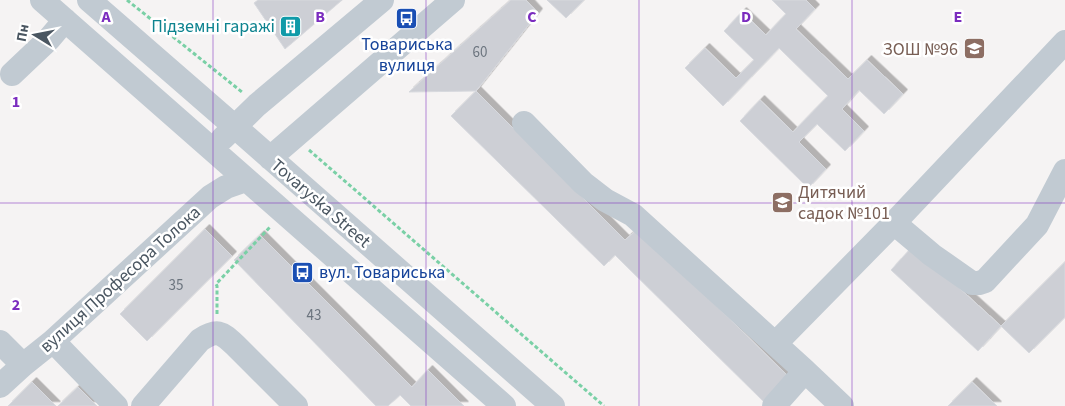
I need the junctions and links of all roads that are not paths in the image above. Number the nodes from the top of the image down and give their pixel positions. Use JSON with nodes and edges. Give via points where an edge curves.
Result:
{"nodes":[{"id":1,"x":42,"y":0,"type":"edge"},
{"id":2,"x":89,"y":0,"type":"edge"},
{"id":3,"x":382,"y":0,"type":"edge"},
{"id":4,"x":453,"y":0,"type":"edge"},
{"id":5,"x":65,"y":20,"type":"junction"},
{"id":6,"x":1065,"y":42,"type":"edge"},
{"id":7,"x":12,"y":74,"type":"dead end"},
{"id":8,"x":524,"y":123,"type":"dead end"},
{"id":9,"x":234,"y":126,"type":"junction"},
{"id":10,"x":212,"y":150,"type":"junction"},
{"id":11,"x":270,"y":158,"type":"junction"},
{"id":12,"x":1065,"y":171,"type":"edge"},
{"id":13,"x":246,"y":180,"type":"junction"},
{"id":14,"x":894,"y":223,"type":"junction"},
{"id":15,"x":54,"y":341,"type":"junction"},
{"id":16,"x":0,"y":342,"type":"edge"},
{"id":17,"x":776,"y":343,"type":"junction"},
{"id":18,"x":23,"y":365,"type":"junction"},
{"id":19,"x":806,"y":371,"type":"junction"},
{"id":20,"x":0,"y":386,"type":"edge"},
{"id":21,"x":116,"y":406,"type":"edge"},
{"id":22,"x":142,"y":406,"type":"edge"},
{"id":23,"x":296,"y":406,"type":"edge"},
{"id":24,"x":504,"y":406,"type":"edge"},
{"id":25,"x":553,"y":406,"type":"edge"},
{"id":26,"x":774,"y":406,"type":"edge"},
{"id":27,"x":842,"y":406,"type":"edge"}],
"edges":[{"from":1,"to":5,"type":"street","name":"Tovaryska Street"},
{"from":2,"to":9,"type":"street","name":"Tovaryska Street"},
{"from":3,"to":9,"type":"street"},
{"from":4,"to":11,"type":"street"},
{"from":5,"to":7,"type":"street"},
{"from":5,"to":10,"type":"street","name":"Tovaryska Street"},
{"from":6,"to":14,"type":"street"},
{"from":8,"to":17,"type":"street","via":[[583,183],[633,215]]},
{"from":9,"to":10,"type":"street"},
{"from":9,"to":11,"type":"street","name":"Tovaryska Street"},
{"from":10,"to":13,"type":"street","name":"Tovaryska Street"},
{"from":11,"to":25,"type":"street","name":"Tovaryska Street"},
{"from":12,"to":14,"type":"street","via":[[1037,225],[992,275],[979,283],[972,283],[932,255]]},
{"from":13,"to":15,"type":"street","name":"вулиця Професора Толока","via":[[210,197]]},
{"from":13,"to":24,"type":"street","name":"Tovaryska Street"},
{"from":14,"to":17,"type":"street"},
{"from":15,"to":18,"type":"street","name":"вулиця Професора Толока"},
{"from":15,"to":21,"type":"street"},
{"from":16,"to":18,"type":"street"},
{"from":17,"to":19,"type":"street"},
{"from":18,"to":20,"type":"street","name":"вулиця Професора Толока"},
{"from":19,"to":26,"type":"street"},
{"from":19,"to":27,"type":"street"},
{"from":22,"to":23,"type":"street","via":[[200,340],[217,333],[225,335]]}]}
